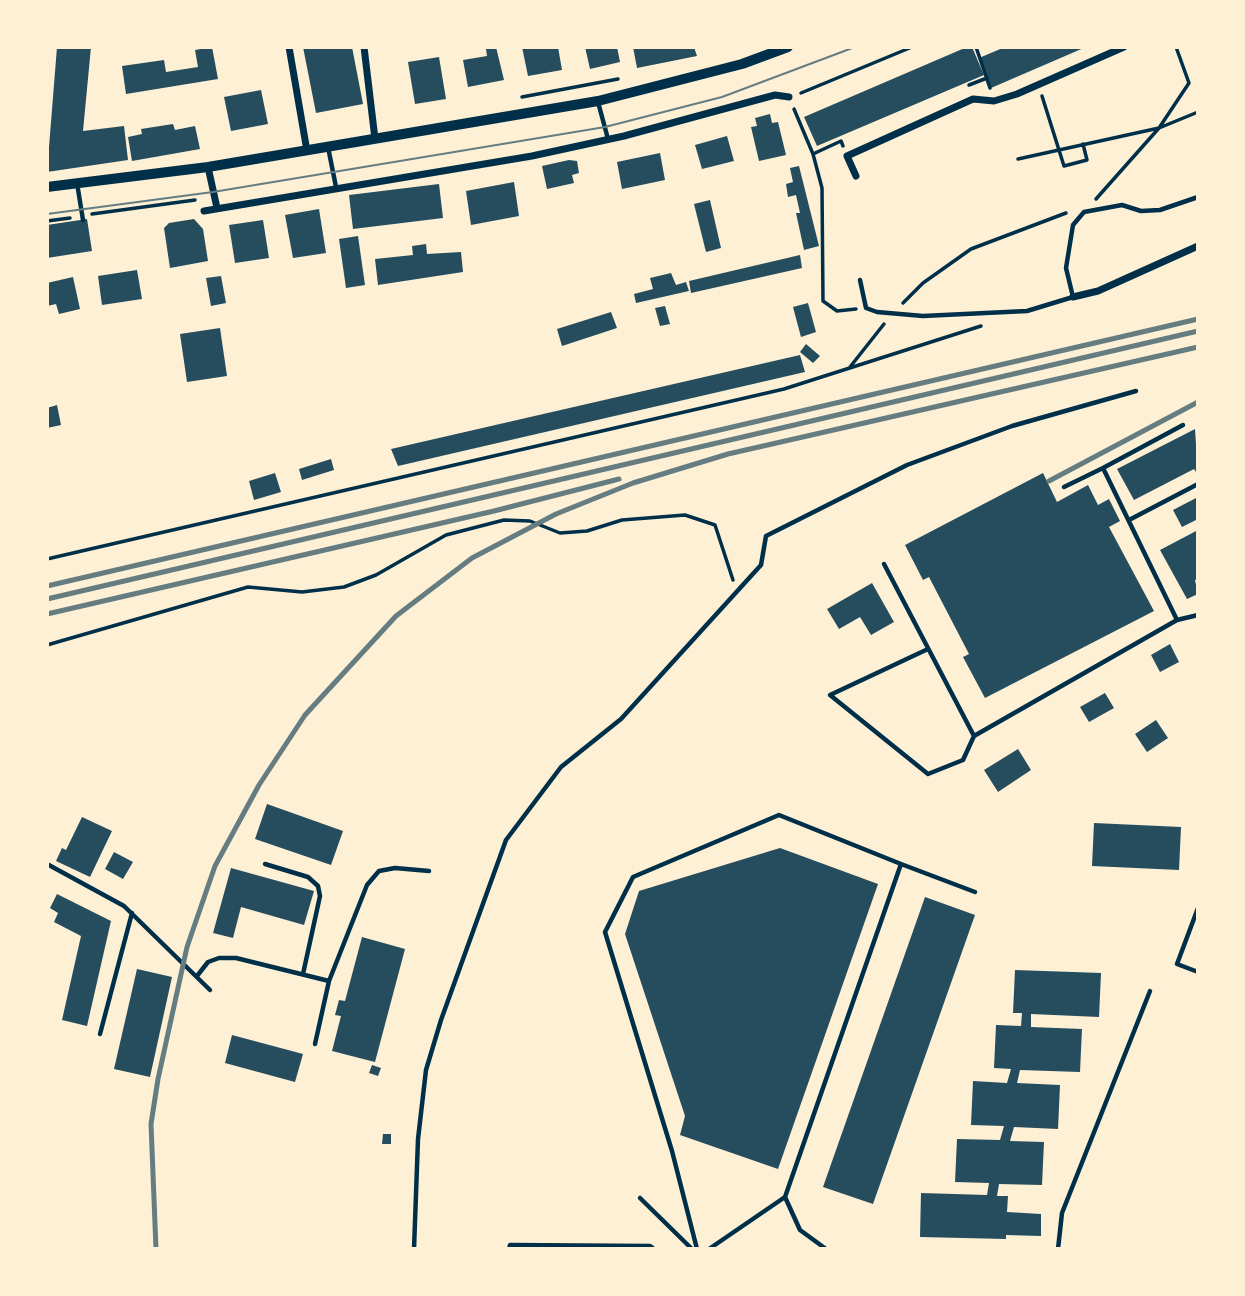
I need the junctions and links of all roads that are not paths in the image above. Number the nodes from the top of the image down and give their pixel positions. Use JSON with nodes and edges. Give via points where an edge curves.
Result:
{"nodes":[{"id":1,"x":289,"y":47,"type":"edge"},
{"id":2,"x":364,"y":47,"type":"edge"},
{"id":3,"x":788,"y":47,"type":"edge"},
{"id":4,"x":1124,"y":47,"type":"edge"},
{"id":5,"x":789,"y":97,"type":"road end"},
{"id":6,"x":598,"y":101,"type":"junction"},
{"id":7,"x":375,"y":139,"type":"junction"},
{"id":8,"x":608,"y":139,"type":"junction"},
{"id":9,"x":328,"y":147,"type":"junction"},
{"id":10,"x":307,"y":151,"type":"junction"},
{"id":11,"x":208,"y":167,"type":"junction"},
{"id":12,"x":856,"y":176,"type":"dead end"},
{"id":13,"x":76,"y":182,"type":"junction"},
{"id":14,"x":47,"y":187,"type":"edge"},
{"id":15,"x":336,"y":187,"type":"junction"},
{"id":16,"x":1198,"y":197,"type":"edge"},
{"id":17,"x":217,"y":208,"type":"junction"},
{"id":18,"x":204,"y":211,"type":"dead end"},
{"id":19,"x":83,"y":218,"type":"road end"},
{"id":20,"x":1198,"y":246,"type":"edge"},
{"id":21,"x":860,"y":280,"type":"dead end"},
{"id":22,"x":1073,"y":297,"type":"junction"},
{"id":23,"x":1136,"y":391,"type":"dead end"},
{"id":24,"x":1183,"y":425,"type":"dead end"},
{"id":25,"x":1103,"y":468,"type":"junction"},
{"id":26,"x":1198,"y":484,"type":"edge"},
{"id":27,"x":1063,"y":487,"type":"dead end"},
{"id":28,"x":1129,"y":520,"type":"junction"},
{"id":29,"x":884,"y":564,"type":"dead end"},
{"id":30,"x":1198,"y":615,"type":"edge"},
{"id":31,"x":1177,"y":620,"type":"junction"},
{"id":32,"x":928,"y":649,"type":"junction"},
{"id":33,"x":974,"y":736,"type":"junction"},
{"id":34,"x":47,"y":864,"type":"edge"},
{"id":35,"x":265,"y":864,"type":"dead end"},
{"id":36,"x":901,"y":864,"type":"junction"},
{"id":37,"x":429,"y":871,"type":"dead end"},
{"id":38,"x":975,"y":892,"type":"dead end"},
{"id":39,"x":1198,"y":908,"type":"edge"},
{"id":40,"x":132,"y":913,"type":"junction"},
{"id":41,"x":1198,"y":972,"type":"edge"},
{"id":42,"x":303,"y":974,"type":"junction"},
{"id":43,"x":197,"y":976,"type":"junction"},
{"id":44,"x":329,"y":981,"type":"junction"},
{"id":45,"x":210,"y":990,"type":"dead end"},
{"id":46,"x":1150,"y":991,"type":"dead end"},
{"id":47,"x":100,"y":1034,"type":"dead end"},
{"id":48,"x":315,"y":1044,"type":"dead end"},
{"id":49,"x":785,"y":1197,"type":"junction"},
{"id":50,"x":640,"y":1198,"type":"dead end"},
{"id":51,"x":414,"y":1249,"type":"edge"},
{"id":52,"x":509,"y":1249,"type":"edge"},
{"id":53,"x":654,"y":1249,"type":"edge"},
{"id":54,"x":695,"y":1249,"type":"edge"},
{"id":55,"x":709,"y":1249,"type":"edge"},
{"id":56,"x":826,"y":1249,"type":"edge"},
{"id":57,"x":1058,"y":1249,"type":"edge"}],
"edges":[{"from":1,"to":10,"type":"street"},
{"from":2,"to":7,"type":"street"},
{"from":3,"to":6,"type":"street","via":[[729,68]]},
{"from":4,"to":12,"type":"street","via":[[994,101],[973,99],[847,156]]},
{"from":5,"to":8,"type":"street","via":[[775,95]]},
{"from":6,"to":7,"type":"street"},
{"from":6,"to":8,"type":"lane"},
{"from":7,"to":9,"type":"street"},
{"from":8,"to":15,"type":"street","via":[[532,156]]},
{"from":9,"to":10,"type":"street"},
{"from":9,"to":15,"type":"lane"},
{"from":10,"to":11,"type":"street"},
{"from":11,"to":13,"type":"street"},
{"from":11,"to":17,"type":"street"},
{"from":13,"to":14,"type":"street"},
{"from":13,"to":19,"type":"lane"},
{"from":15,"to":17,"type":"street"},
{"from":16,"to":22,"type":"lane","via":[[1160,210],[1122,205],[1084,212],[1073,225],[1066,268]]},
{"from":17,"to":18,"type":"street"},
{"from":20,"to":22,"type":"street","via":[[1098,291]]},
{"from":21,"to":22,"type":"lane","via":[[866,308],[923,316],[1027,311]]},
{"from":23,"to":51,"type":"lane","via":[[1012,425],[907,465],[766,536],[761,565],[621,719],[561,767],[506,840],[426,1070]]},
{"from":24,"to":25,"type":"lane"},
{"from":25,"to":27,"type":"lane"},
{"from":25,"to":28,"type":"lane"},
{"from":26,"to":28,"type":"lane"},
{"from":28,"to":31,"type":"lane"},
{"from":29,"to":32,"type":"lane"},
{"from":30,"to":31,"type":"lane"},
{"from":31,"to":33,"type":"lane"},
{"from":32,"to":33,"type":"lane"},
{"from":32,"to":33,"type":"lane","via":[[830,695],[928,774],[962,760]]},
{"from":34,"to":40,"type":"lane"},
{"from":35,"to":42,"type":"lane","via":[[308,877],[318,886],[320,896]]},
{"from":36,"to":38,"type":"lane"},
{"from":36,"to":49,"type":"lane"},
{"from":36,"to":54,"type":"lane","via":[[779,815],[633,877],[605,932],[672,1151]]},
{"from":37,"to":44,"type":"lane","via":[[379,871],[367,885]]},
{"from":39,"to":41,"type":"lane","via":[[1177,964]]},
{"from":40,"to":43,"type":"lane"},
{"from":40,"to":47,"type":"lane"},
{"from":42,"to":43,"type":"lane","via":[[219,958],[208,962]]},
{"from":42,"to":44,"type":"lane"},
{"from":43,"to":45,"type":"lane"},
{"from":44,"to":48,"type":"lane"},
{"from":46,"to":57,"type":"lane","via":[[1062,1213]]},
{"from":49,"to":55,"type":"lane"},
{"from":49,"to":56,"type":"lane","via":[[800,1230]]},
{"from":50,"to":54,"type":"lane"},
{"from":52,"to":53,"type":"lane","via":[[510,1245]]}]}
